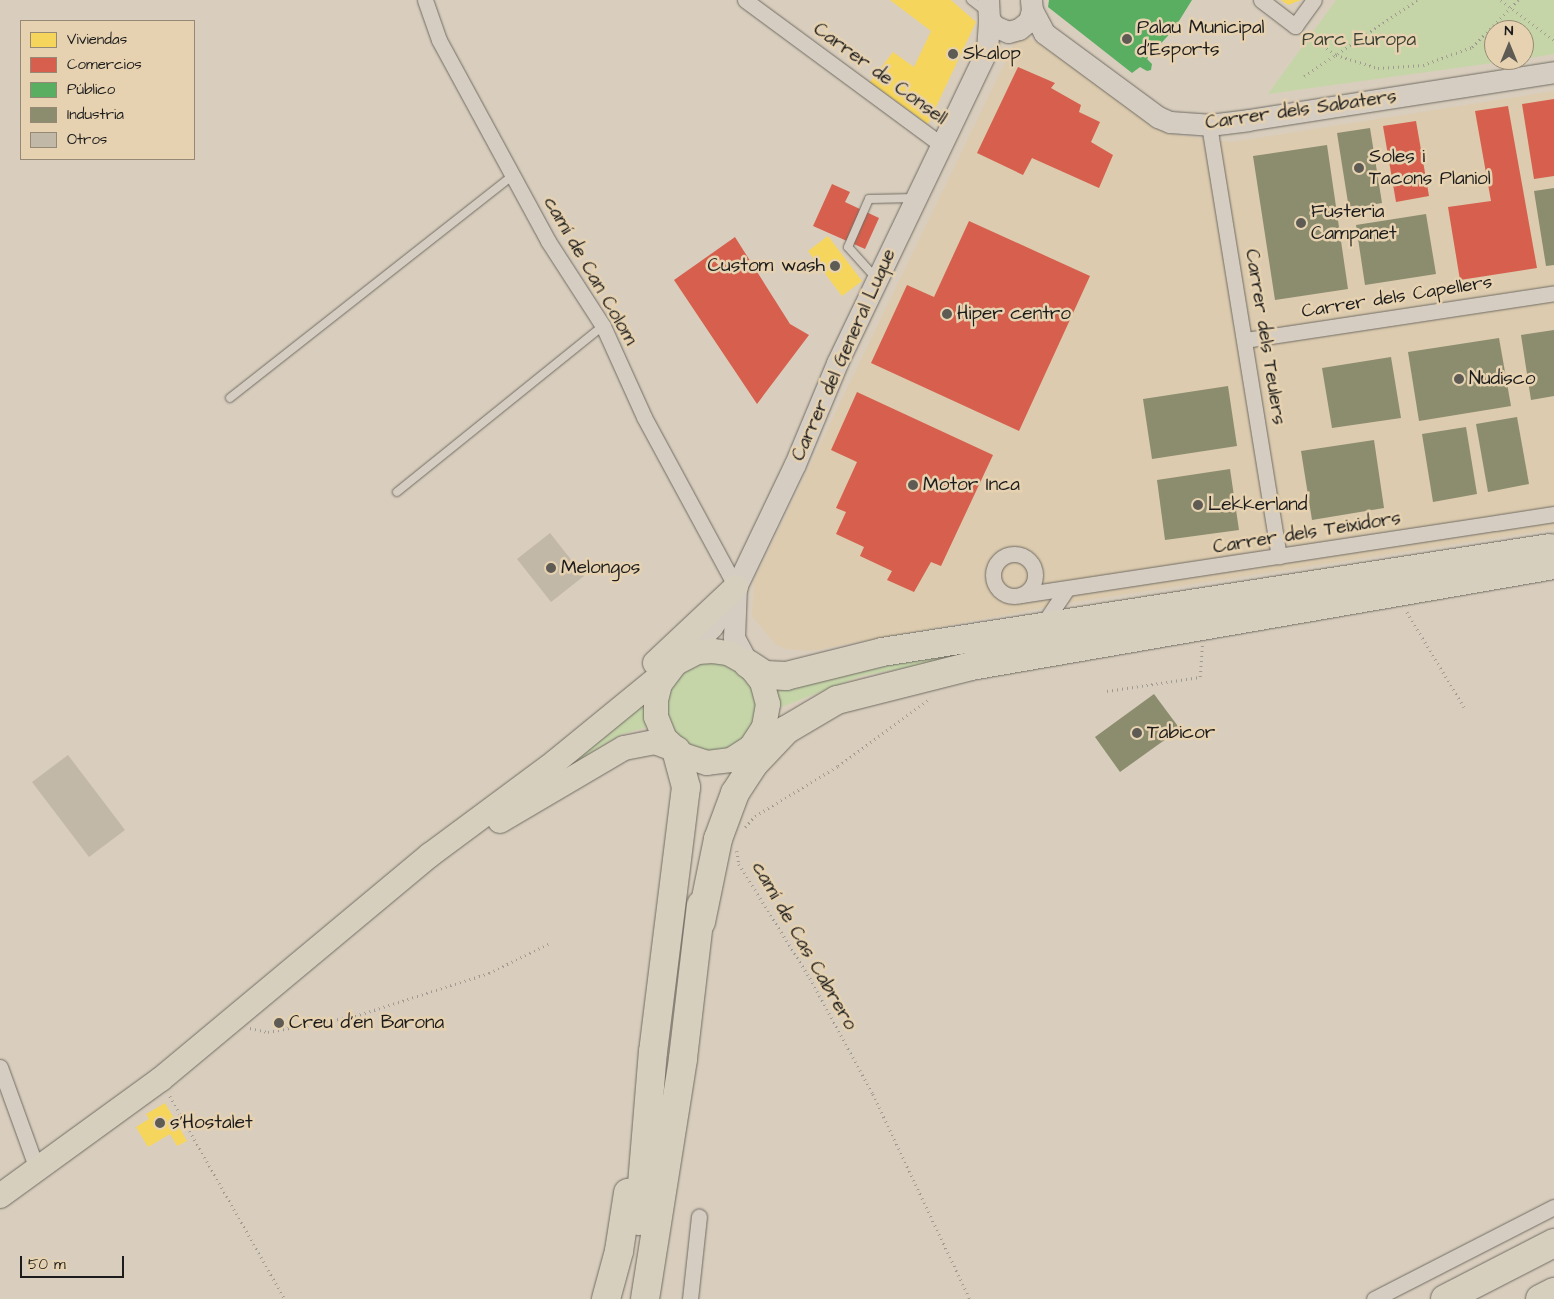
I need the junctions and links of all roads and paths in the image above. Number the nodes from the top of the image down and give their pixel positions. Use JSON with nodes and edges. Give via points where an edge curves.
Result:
{"nodes":[{"id":1,"x":425,"y":0,"type":"edge"},
{"id":2,"x":746,"y":0,"type":"edge"},
{"id":3,"x":1261,"y":0,"type":"edge"},
{"id":4,"x":1314,"y":0,"type":"edge"},
{"id":5,"x":1417,"y":0,"type":"edge"},
{"id":6,"x":1501,"y":0,"type":"edge"},
{"id":7,"x":1518,"y":0,"type":"edge"},
{"id":8,"x":1032,"y":3,"type":"edge"},
{"id":9,"x":984,"y":8,"type":"edge"},
{"id":10,"x":1511,"y":8,"type":"junction"},
{"id":11,"x":1295,"y":26,"type":"junction"},
{"id":12,"x":1017,"y":30,"type":"junction"},
{"id":13,"x":1044,"y":33,"type":"junction"},
{"id":14,"x":1554,"y":40,"type":"edge"},
{"id":15,"x":987,"y":50,"type":"junction"},
{"id":16,"x":1336,"y":55,"type":"junction"},
{"id":17,"x":1554,"y":72,"type":"edge"},
{"id":18,"x":1304,"y":76,"type":"dead end"},
{"id":19,"x":1209,"y":125,"type":"junction"},
{"id":20,"x":942,"y":145,"type":"junction"},
{"id":21,"x":513,"y":175,"type":"junction"},
{"id":22,"x":917,"y":198,"type":"junction"},
{"id":23,"x":877,"y":280,"type":"junction"},
{"id":24,"x":1554,"y":293,"type":"edge"},
{"id":25,"x":603,"y":326,"type":"junction"},
{"id":26,"x":1246,"y":340,"type":"junction"},
{"id":27,"x":230,"y":398,"type":"dead end"},
{"id":28,"x":397,"y":492,"type":"dead end"},
{"id":29,"x":1554,"y":514,"type":"edge"},
{"id":30,"x":1554,"y":547,"type":"edge"},
{"id":31,"x":1279,"y":556,"type":"junction"},
{"id":32,"x":1554,"y":565,"type":"edge"},
{"id":33,"x":1035,"y":568,"type":"junction"},
{"id":34,"x":736,"y":587,"type":"junction"},
{"id":35,"x":1066,"y":590,"type":"junction"},
{"id":36,"x":1395,"y":592,"type":"junction"},
{"id":37,"x":1021,"y":595,"type":"junction"},
{"id":38,"x":1042,"y":626,"type":"junction"},
{"id":39,"x":1203,"y":626,"type":"junction"},
{"id":40,"x":676,"y":663,"type":"junction"},
{"id":41,"x":748,"y":664,"type":"junction"},
{"id":42,"x":956,"y":670,"type":"junction"},
{"id":43,"x":1107,"y":691,"type":"dead end"},
{"id":44,"x":935,"y":695,"type":"dead end"},
{"id":45,"x":1464,"y":707,"type":"dead end"},
{"id":46,"x":751,"y":746,"type":"junction"},
{"id":47,"x":676,"y":750,"type":"junction"},
{"id":48,"x":742,"y":833,"type":"dead end"},
{"id":49,"x":738,"y":847,"type":"dead end"},
{"id":50,"x":430,"y":855,"type":"junction"},
{"id":51,"x":399,"y":884,"type":"junction"},
{"id":52,"x":701,"y":922,"type":"junction"},
{"id":53,"x":548,"y":944,"type":"dead end"},
{"id":54,"x":237,"y":1018,"type":"junction"},
{"id":55,"x":653,"y":1052,"type":"junction"},
{"id":56,"x":683,"y":1058,"type":"junction"},
{"id":57,"x":0,"y":1068,"type":"edge"},
{"id":58,"x":161,"y":1079,"type":"junction"},
{"id":59,"x":37,"y":1169,"type":"junction"},
{"id":60,"x":0,"y":1196,"type":"edge"},
{"id":61,"x":1554,"y":1207,"type":"edge"},
{"id":62,"x":699,"y":1216,"type":"dead end"},
{"id":63,"x":1554,"y":1243,"type":"edge"},
{"id":64,"x":1554,"y":1292,"type":"edge"},
{"id":65,"x":285,"y":1299,"type":"edge"},
{"id":66,"x":606,"y":1299,"type":"edge"},
{"id":67,"x":630,"y":1299,"type":"edge"},
{"id":68,"x":645,"y":1299,"type":"edge"},
{"id":69,"x":658,"y":1299,"type":"edge"},
{"id":70,"x":690,"y":1299,"type":"edge"},
{"id":71,"x":970,"y":1299,"type":"edge"},
{"id":72,"x":1374,"y":1299,"type":"edge"},
{"id":73,"x":1445,"y":1299,"type":"edge"},
{"id":74,"x":1540,"y":1299,"type":"edge"}],
"edges":[{"from":1,"to":21,"type":"street","name":"camí de Can Colom","via":[[438,40]]},
{"from":2,"to":20,"type":"street","name":"Carrer de Consell"},
{"from":3,"to":11,"type":"street"},
{"from":4,"to":11,"type":"street"},
{"from":5,"to":16,"type":"path"},
{"from":6,"to":10,"type":"path"},
{"from":7,"to":10,"type":"path"},
{"from":8,"to":12,"type":"main road","via":[[1029,21]]},
{"from":8,"to":13,"type":"main road","name":"Carrer dels Sabaters"},
{"from":9,"to":12,"type":"main road","name":"Carrer dels Sabaters","via":[[1000,30]]},
{"from":9,"to":15,"type":"main road","name":"Carrer del General Luque"},
{"from":10,"to":14,"type":"path"},
{"from":10,"to":16,"type":"path","via":[[1472,47],[1422,65],[1378,68]]},
{"from":11,"to":16,"type":"path"},
{"from":12,"to":13,"type":"main road","name":"Carrer dels Sabaters"},
{"from":12,"to":15,"type":"main road"},
{"from":13,"to":19,"type":"main road","name":"Carrer dels Sabaters","via":[[1158,118]]},
{"from":15,"to":20,"type":"main road","name":"Carrer del General Luque"},
{"from":16,"to":18,"type":"path"},
{"from":17,"to":19,"type":"main road","name":"Carrer dels Sabaters"},
{"from":19,"to":26,"type":"street","name":"Carrer dels Teulers"},
{"from":20,"to":22,"type":"main road","name":"Carrer del General Luque"},
{"from":21,"to":25,"type":"street","name":"camí de Can Colom","via":[[548,241]]},
{"from":21,"to":27,"type":"lane"},
{"from":22,"to":23,"type":"main road","name":"Carrer del General Luque"},
{"from":22,"to":23,"type":"lane","via":[[869,199],[848,247]]},
{"from":23,"to":34,"type":"main road","name":"Carrer del General Luque"},
{"from":24,"to":26,"type":"street","name":"Carrer dels Capellers"},
{"from":25,"to":28,"type":"lane"},
{"from":25,"to":34,"type":"street","name":"camí de Can Colom","via":[[644,417]]},
{"from":26,"to":31,"type":"street","name":"Carrer dels Teulers"},
{"from":29,"to":31,"type":"street","name":"Carrer dels Teixidors"},
{"from":30,"to":38,"type":"highway"},
{"from":31,"to":35,"type":"street","name":"Carrer dels Teixidors"},
{"from":32,"to":36,"type":"highway"},
{"from":33,"to":35,"type":"street","via":[[1044,582]]},
{"from":33,"to":37,"type":"street","via":[[1032,587]]},
{"from":33,"to":37,"type":"street","via":[[1026,557],[1013,553],[996,564],[996,585],[1007,594]]},
{"from":34,"to":40,"type":"main road","via":[[712,627]]},
{"from":34,"to":41,"type":"main road","name":"Carrer del General Luque","via":[[734,638]]},
{"from":34,"to":50,"type":"main road","via":[[678,644],[449,833]]},
{"from":35,"to":37,"type":"street","name":"Carrer dels Teixidors"},
{"from":35,"to":38,"type":"street"},
{"from":36,"to":39,"type":"highway"},
{"from":36,"to":45,"type":"path"},
{"from":38,"to":41,"type":"highway","via":[[882,652],[786,676],[765,675]]},
{"from":39,"to":42,"type":"highway"},
{"from":39,"to":43,"type":"path","via":[[1200,677]]},
{"from":40,"to":41,"type":"main road","via":[[698,652],[713,650],[728,653]]},
{"from":40,"to":47,"type":"main road","via":[[660,684],[656,709],[661,732]]},
{"from":40,"to":50,"type":"main road","via":[[555,762]]},
{"from":41,"to":46,"type":"main road","via":[[762,682],[768,704],[767,720]]},
{"from":42,"to":46,"type":"main road","via":[[844,687],[800,708]]},
{"from":42,"to":52,"type":"highway","via":[[837,700],[807,715],[766,749],[735,793],[724,817]]},
{"from":44,"to":48,"type":"path","via":[[838,766],[754,816]]},
{"from":46,"to":47,"type":"main road","via":[[723,762],[706,763]]},
{"from":46,"to":52,"type":"highway","via":[[734,767],[717,803],[702,882]]},
{"from":47,"to":51,"type":"main road","via":[[655,742],[624,748],[516,810],[436,865]]},
{"from":47,"to":55,"type":"highway","via":[[686,787]]},
{"from":49,"to":71,"type":"path","name":"camí de Cas Cabrero","via":[[740,864],[810,978],[873,1094]]},
{"from":50,"to":51,"type":"main road"},
{"from":51,"to":54,"type":"main road"},
{"from":52,"to":56,"type":"highway"},
{"from":53,"to":54,"type":"path","via":[[489,973],[355,1016],[268,1032],[255,1031]]},
{"from":54,"to":58,"type":"main road"},
{"from":55,"to":66,"type":"highway","via":[[619,1251]]},
{"from":55,"to":67,"type":"highway"},
{"from":56,"to":68,"type":"highway"},
{"from":56,"to":69,"type":"highway"},
{"from":57,"to":59,"type":"street"},
{"from":58,"to":59,"type":"main road"},
{"from":58,"to":65,"type":"path"},
{"from":59,"to":60,"type":"main road"},
{"from":61,"to":72,"type":"street"},
{"from":62,"to":70,"type":"street"},
{"from":63,"to":73,"type":"highway"},
{"from":64,"to":74,"type":"highway"}]}
